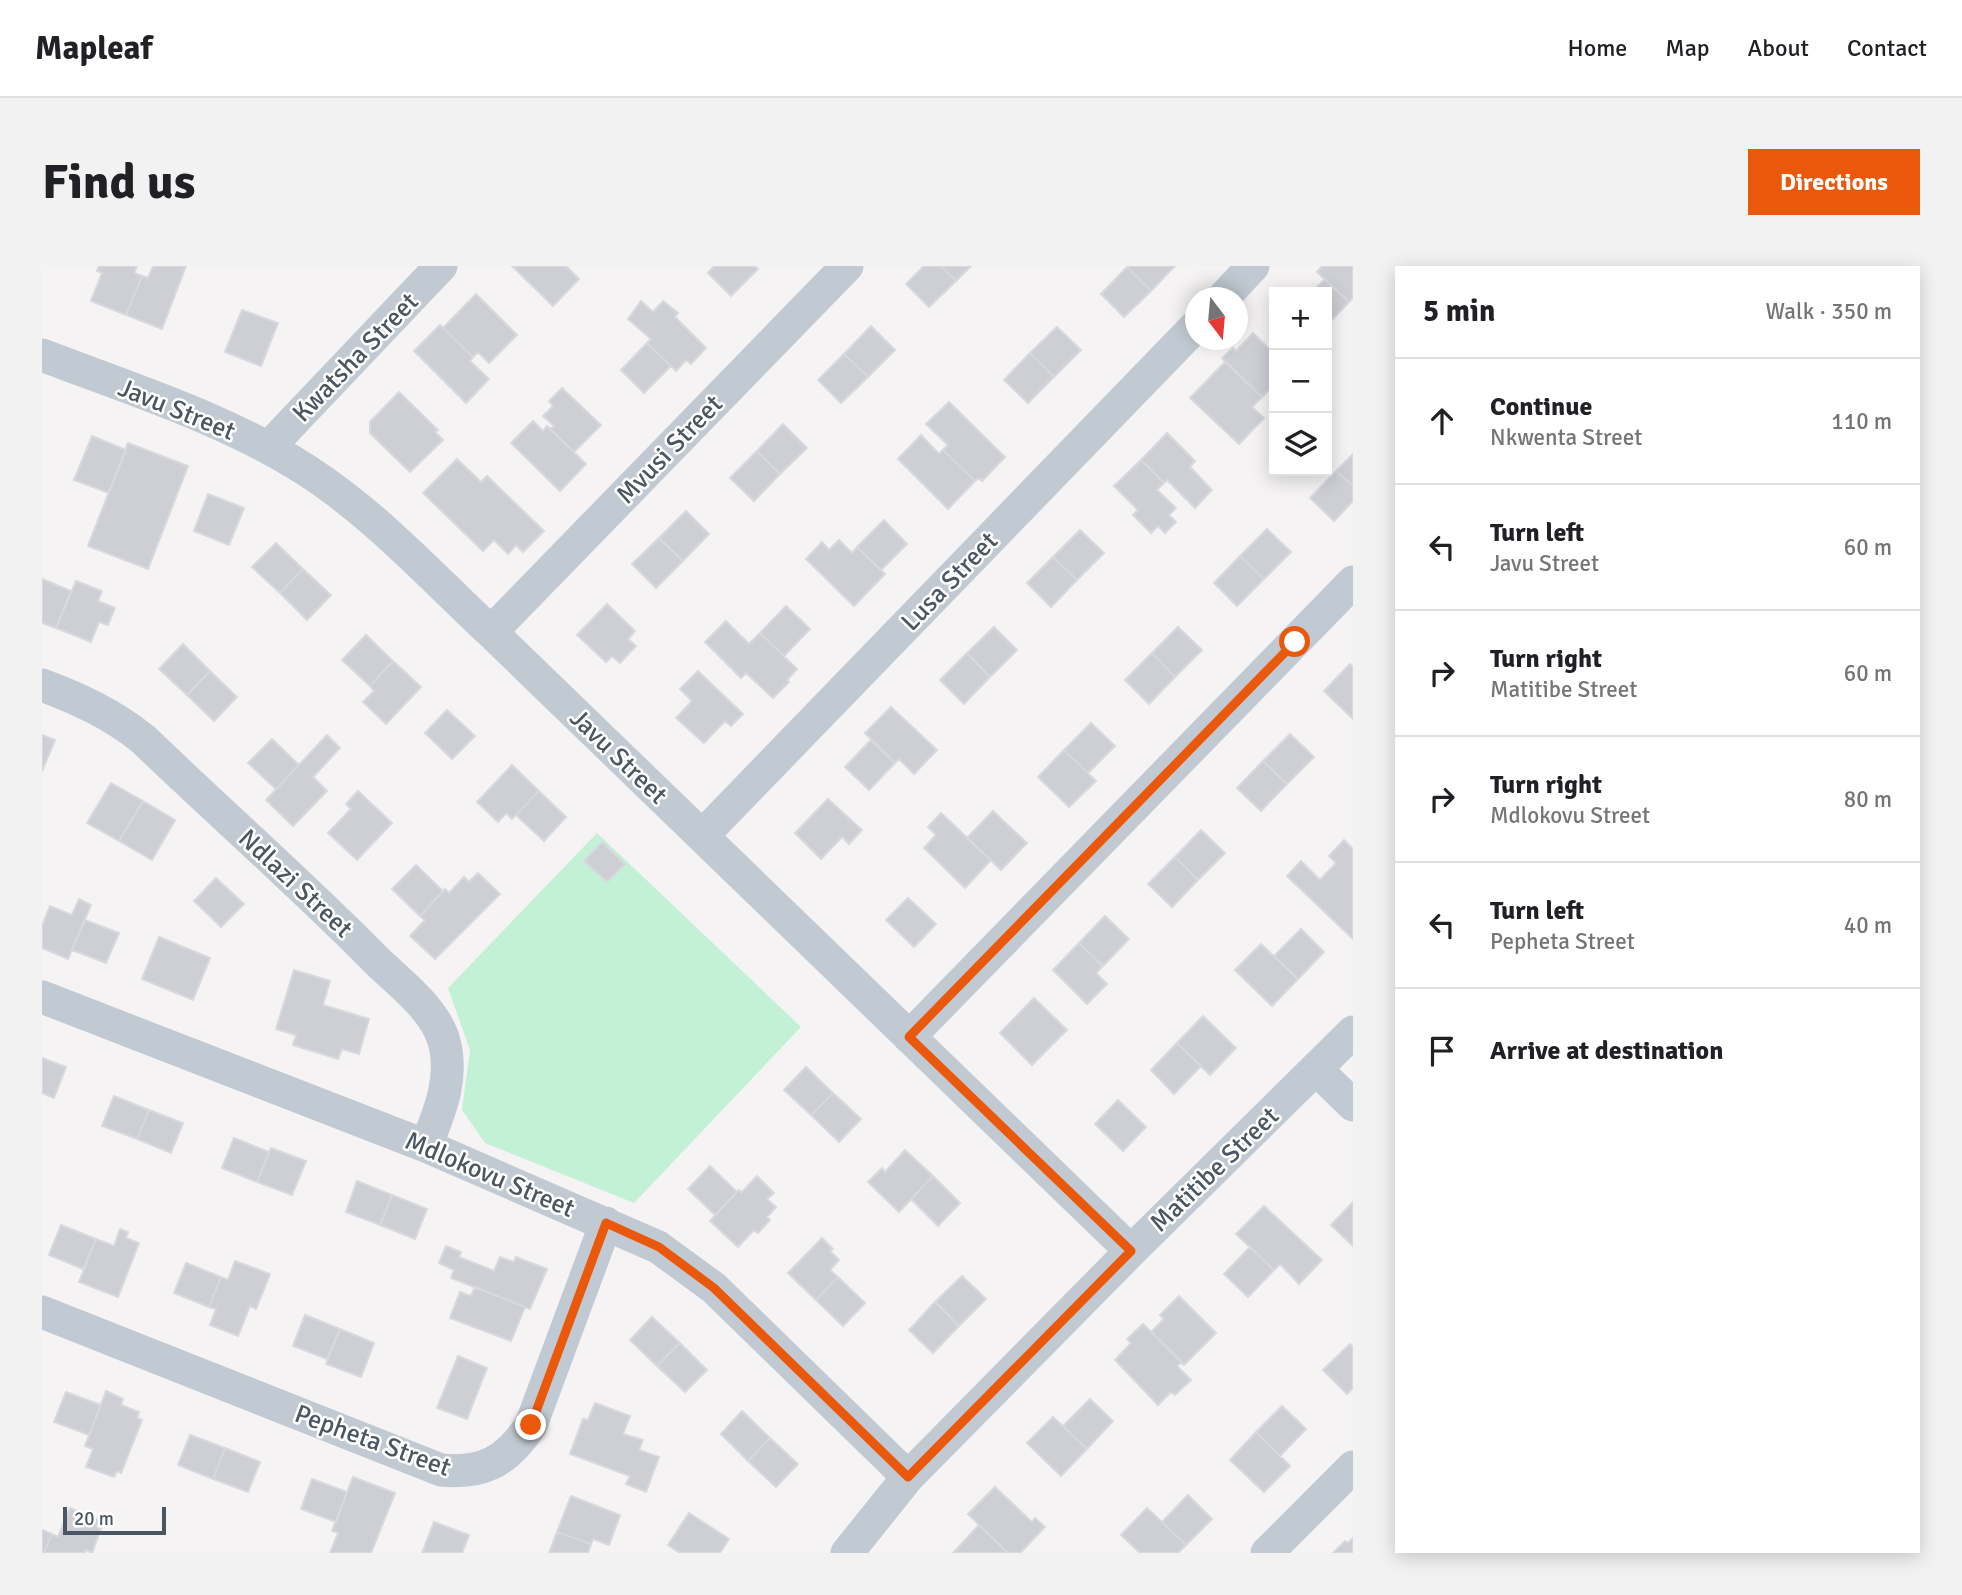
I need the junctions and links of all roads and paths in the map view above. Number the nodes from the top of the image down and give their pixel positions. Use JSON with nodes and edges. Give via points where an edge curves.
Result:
{"nodes":[{"id":1,"x":441,"y":266,"type":"edge"},
{"id":2,"x":847,"y":266,"type":"edge"},
{"id":3,"x":1253,"y":266,"type":"edge"},
{"id":4,"x":1233,"y":287,"type":"edge"},
{"id":5,"x":1185,"y":336,"type":"edge"},
{"id":6,"x":42,"y":355,"type":"edge"},
{"id":7,"x":269,"y":447,"type":"junction"},
{"id":8,"x":1353,"y":582,"type":"edge"},
{"id":9,"x":491,"y":632,"type":"junction"},
{"id":10,"x":42,"y":685,"type":"edge"},
{"id":11,"x":702,"y":836,"type":"junction"},
{"id":12,"x":42,"y":998,"type":"edge"},
{"id":13,"x":1353,"y":1032,"type":"edge"},
{"id":14,"x":909,"y":1037,"type":"junction"},
{"id":15,"x":1316,"y":1069,"type":"junction"},
{"id":16,"x":1353,"y":1105,"type":"edge"},
{"id":17,"x":426,"y":1146,"type":"junction"},
{"id":18,"x":606,"y":1223,"type":"junction"},
{"id":19,"x":1131,"y":1251,"type":"junction"},
{"id":20,"x":42,"y":1312,"type":"edge"},
{"id":21,"x":1353,"y":1467,"type":"edge"},
{"id":22,"x":908,"y":1477,"type":"junction"},
{"id":23,"x":847,"y":1553,"type":"edge"},
{"id":24,"x":1267,"y":1553,"type":"edge"}],
"edges":[{"from":1,"to":7,"type":"street","name":"Kwatsha Street"},
{"from":2,"to":9,"type":"street","name":"Mvusi Street"},
{"from":3,"to":4,"type":"street"},
{"from":5,"to":11,"type":"street","name":"Lusa Street"},
{"from":6,"to":7,"type":"street","name":"Javu Street"},
{"from":7,"to":9,"type":"street","name":"Javu Street","via":[[309,471],[385,532]]},
{"from":8,"to":14,"type":"street"},
{"from":9,"to":11,"type":"street","name":"Javu Street"},
{"from":10,"to":17,"type":"street","name":"Ndlazi Street","via":[[86,702],[143,738],[426,1011],[442,1035],[448,1062],[440,1111]]},
{"from":11,"to":14,"type":"street","name":"Javu Street"},
{"from":12,"to":17,"type":"street","name":"Mdlokovu Street"},
{"from":13,"to":15,"type":"street","name":"Matitibe Street"},
{"from":14,"to":19,"type":"street","name":"Javu Street"},
{"from":15,"to":16,"type":"street"},
{"from":15,"to":19,"type":"street","name":"Matitibe Street"},
{"from":17,"to":18,"type":"street","name":"Mdlokovu Street"},
{"from":18,"to":20,"type":"street","name":"Pepheta Street","via":[[531,1425],[506,1456],[462,1472],[441,1470]]},
{"from":18,"to":22,"type":"street","name":"Mdlokovu Street","via":[[659,1247],[714,1288]]},
{"from":19,"to":22,"type":"street","name":"Matitibe Street"},
{"from":21,"to":24,"type":"street"},
{"from":22,"to":23,"type":"street","name":"Matitibe Street"}]}
